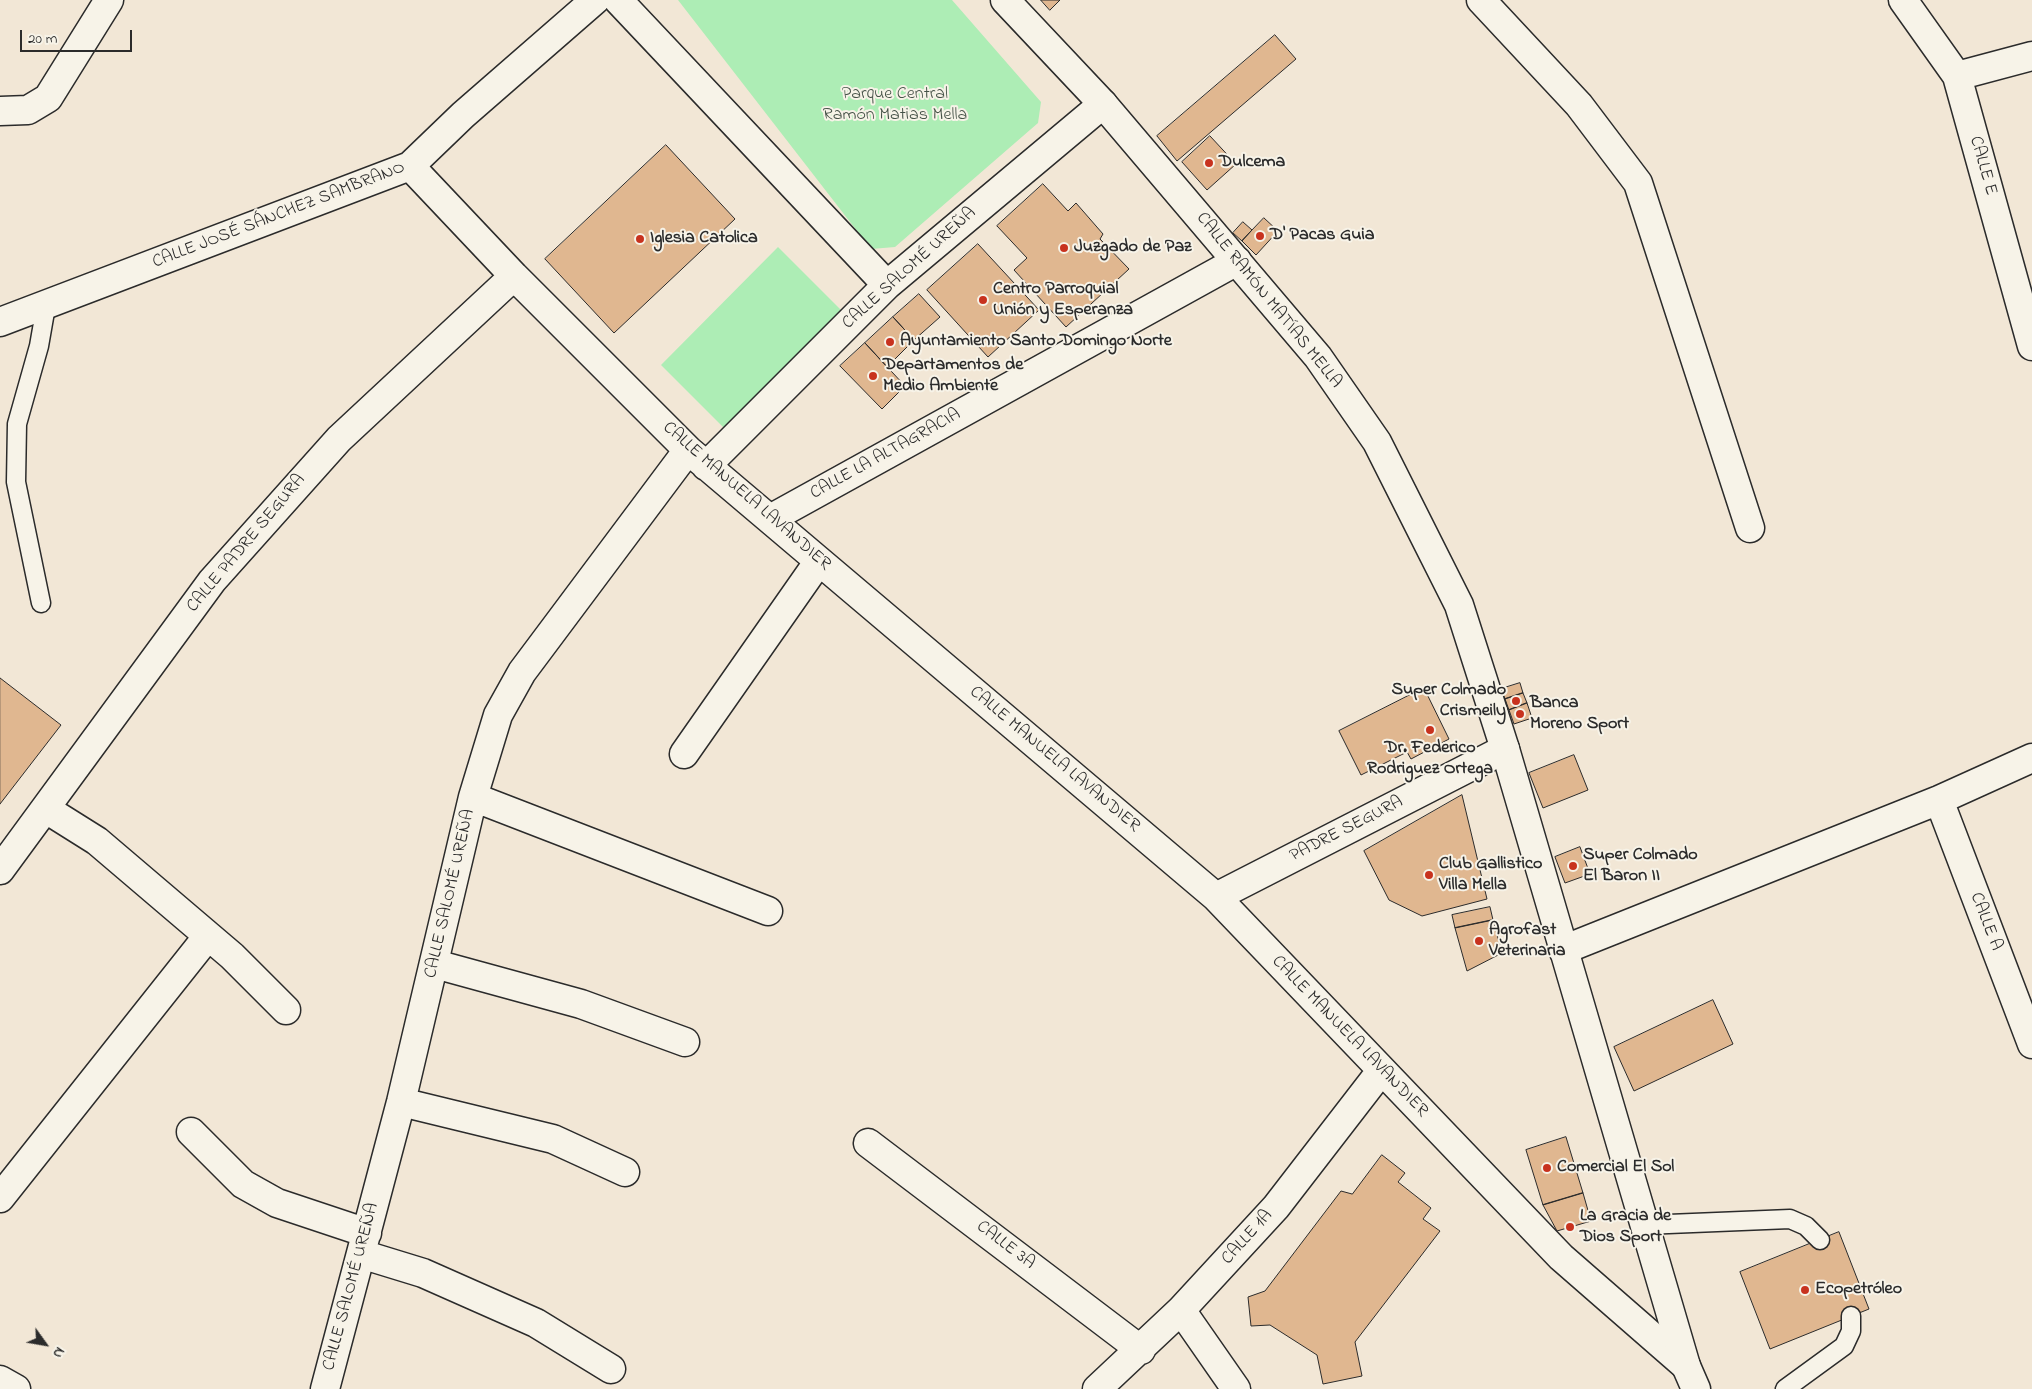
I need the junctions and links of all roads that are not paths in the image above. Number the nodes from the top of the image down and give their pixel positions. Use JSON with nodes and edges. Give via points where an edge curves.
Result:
{"nodes":[{"id":1,"x":109,"y":0,"type":"edge"},
{"id":2,"x":595,"y":0,"type":"edge"},
{"id":3,"x":618,"y":0,"type":"edge"},
{"id":4,"x":1005,"y":0,"type":"edge"},
{"id":5,"x":1482,"y":0,"type":"edge"},
{"id":6,"x":1903,"y":0,"type":"edge"},
{"id":7,"x":2032,"y":56,"type":"edge"},
{"id":8,"x":1957,"y":76,"type":"junction"},
{"id":9,"x":1103,"y":104,"type":"junction"},
{"id":10,"x":0,"y":111,"type":"edge"},
{"id":11,"x":410,"y":166,"type":"junction"},
{"id":12,"x":1237,"y":261,"type":"junction"},
{"id":13,"x":514,"y":276,"type":"junction"},
{"id":14,"x":887,"y":284,"type":"junction"},
{"id":15,"x":46,"y":306,"type":"junction"},
{"id":16,"x":0,"y":322,"type":"edge"},
{"id":17,"x":2032,"y":346,"type":"edge"},
{"id":18,"x":697,"y":458,"type":"junction"},
{"id":19,"x":770,"y":519,"type":"junction"},
{"id":20,"x":1750,"y":528,"type":"dead end"},
{"id":21,"x":819,"y":561,"type":"junction"},
{"id":22,"x":41,"y":603,"type":"dead end"},
{"id":23,"x":1505,"y":748,"type":"junction"},
{"id":24,"x":684,"y":754,"type":"dead end"},
{"id":25,"x":2032,"y":758,"type":"edge"},
{"id":26,"x":474,"y":797,"type":"junction"},
{"id":27,"x":1939,"y":800,"type":"junction"},
{"id":28,"x":46,"y":809,"type":"junction"},
{"id":29,"x":0,"y":870,"type":"edge"},
{"id":30,"x":1216,"y":897,"type":"junction"},
{"id":31,"x":768,"y":910,"type":"dead end"},
{"id":32,"x":208,"y":936,"type":"junction"},
{"id":33,"x":1563,"y":950,"type":"junction"},
{"id":34,"x":435,"y":964,"type":"junction"},
{"id":35,"x":286,"y":1010,"type":"dead end"},
{"id":36,"x":685,"y":1042,"type":"dead end"},
{"id":37,"x":2032,"y":1044,"type":"edge"},
{"id":38,"x":1381,"y":1071,"type":"junction"},
{"id":39,"x":401,"y":1102,"type":"junction"},
{"id":40,"x":191,"y":1132,"type":"dead end"},
{"id":41,"x":868,"y":1143,"type":"dead end"},
{"id":42,"x":624,"y":1172,"type":"dead end"},
{"id":43,"x":0,"y":1198,"type":"edge"},
{"id":44,"x":1644,"y":1225,"type":"junction"},
{"id":45,"x":1820,"y":1240,"type":"dead end"},
{"id":46,"x":364,"y":1244,"type":"junction"},
{"id":47,"x":1181,"y":1310,"type":"junction"},
{"id":48,"x":1851,"y":1316,"type":"dead end"},
{"id":49,"x":1141,"y":1350,"type":"junction"},
{"id":50,"x":612,"y":1370,"type":"dead end"},
{"id":51,"x":1691,"y":1378,"type":"edge"},
{"id":52,"x":0,"y":1380,"type":"edge"},
{"id":53,"x":16,"y":1389,"type":"edge"},
{"id":54,"x":325,"y":1389,"type":"edge"},
{"id":55,"x":1097,"y":1389,"type":"edge"},
{"id":56,"x":1236,"y":1389,"type":"edge"},
{"id":57,"x":1785,"y":1389,"type":"edge"}],
"edges":[{"from":1,"to":10,"type":"street","via":[[48,98],[28,110]]},
{"from":2,"to":11,"type":"street","name":"CALLE JOSÉ SÁNCHEZ SAMBRANO","via":[[463,115]]},
{"from":3,"to":14,"type":"street"},
{"from":4,"to":9,"type":"street","name":"CALLE RAMÓN MATÍAS MELLA"},
{"from":5,"to":20,"type":"street","via":[[1579,106],[1638,184]]},
{"from":6,"to":8,"type":"street","name":"CALLE E"},
{"from":7,"to":8,"type":"street"},
{"from":8,"to":17,"type":"street","name":"CALLE E"},
{"from":9,"to":12,"type":"street","name":"CALLE RAMÓN MATÍAS MELLA"},
{"from":9,"to":14,"type":"street","name":"CALLE SALOMÉ UREÑA"},
{"from":11,"to":13,"type":"street","name":"CALLE MANUELA LAVANDIER"},
{"from":11,"to":15,"type":"street","name":"CALLE JOSÉ SÁNCHEZ SAMBRANO"},
{"from":12,"to":19,"type":"street","name":"CALLE LA ALTAGRACIA"},
{"from":12,"to":23,"type":"street","name":"CALLE RAMÓN MATÍAS MELLA","via":[[1318,357],[1377,442],[1459,605]]},
{"from":13,"to":18,"type":"street","name":"CALLE MANUELA LAVANDIER"},
{"from":13,"to":28,"type":"street","name":"CALLE PADRE SEGURA","via":[[339,439],[212,580]]},
{"from":14,"to":18,"type":"street","name":"CALLE SALOMÉ UREÑA"},
{"from":15,"to":16,"type":"street","name":"CALLE JOSÉ SÁNCHEZ SAMBRANO"},
{"from":15,"to":22,"type":"lane","via":[[40,346],[17,424],[16,482]]},
{"from":18,"to":19,"type":"street","name":"CALLE MANUELA LAVANDIER"},
{"from":18,"to":26,"type":"street","name":"CALLE SALOMÉ UREÑA","via":[[522,672],[498,715]]},
{"from":19,"to":21,"type":"street","name":"CALLE MANUELA LAVANDIER"},
{"from":21,"to":24,"type":"street"},
{"from":21,"to":30,"type":"street","name":"CALLE MANUELA LAVANDIER"},
{"from":23,"to":30,"type":"street","name":"PADRE SEGURA"},
{"from":23,"to":33,"type":"street","name":"CALLE RAMÓN MATÍAS MELLA"},
{"from":25,"to":27,"type":"street"},
{"from":26,"to":31,"type":"street"},
{"from":26,"to":34,"type":"street","name":"CALLE SALOMÉ UREÑA"},
{"from":27,"to":33,"type":"street"},
{"from":27,"to":37,"type":"street","name":"CALLE A"},
{"from":28,"to":29,"type":"street","name":"CALLE PADRE SEGURA"},
{"from":28,"to":32,"type":"street","via":[[97,840]]},
{"from":30,"to":38,"type":"street","name":"CALLE MANUELA LAVANDIER"},
{"from":32,"to":35,"type":"street"},
{"from":32,"to":43,"type":"street"},
{"from":33,"to":44,"type":"street","name":"CALLE RAMÓN MATÍAS MELLA"},
{"from":34,"to":36,"type":"street","via":[[581,1004]]},
{"from":34,"to":39,"type":"street","name":"CALLE SALOMÉ UREÑA"},
{"from":38,"to":47,"type":"street","name":"CALLE 1A","via":[[1276,1207]]},
{"from":38,"to":51,"type":"street","name":"CALLE MANUELA LAVANDIER","via":[[1561,1257]]},
{"from":39,"to":42,"type":"street","via":[[553,1139]]},
{"from":39,"to":46,"type":"street","name":"CALLE SALOMÉ UREÑA"},
{"from":40,"to":46,"type":"street","via":[[243,1184]]},
{"from":41,"to":49,"type":"street","name":"CALLE 3A"},
{"from":44,"to":45,"type":"lane","via":[[1790,1219],[1806,1226]]},
{"from":44,"to":51,"type":"street","name":"CALLE RAMÓN MATÍAS MELLA"},
{"from":46,"to":50,"type":"street","via":[[536,1323]]},
{"from":46,"to":54,"type":"street","name":"CALLE SALOMÉ UREÑA"},
{"from":47,"to":49,"type":"street","name":"CALLE 1A"},
{"from":47,"to":56,"type":"street"},
{"from":48,"to":57,"type":"lane","via":[[1851,1331],[1844,1346]]},
{"from":49,"to":55,"type":"street","name":"CALLE 1A"},
{"from":52,"to":53,"type":"street"}]}
